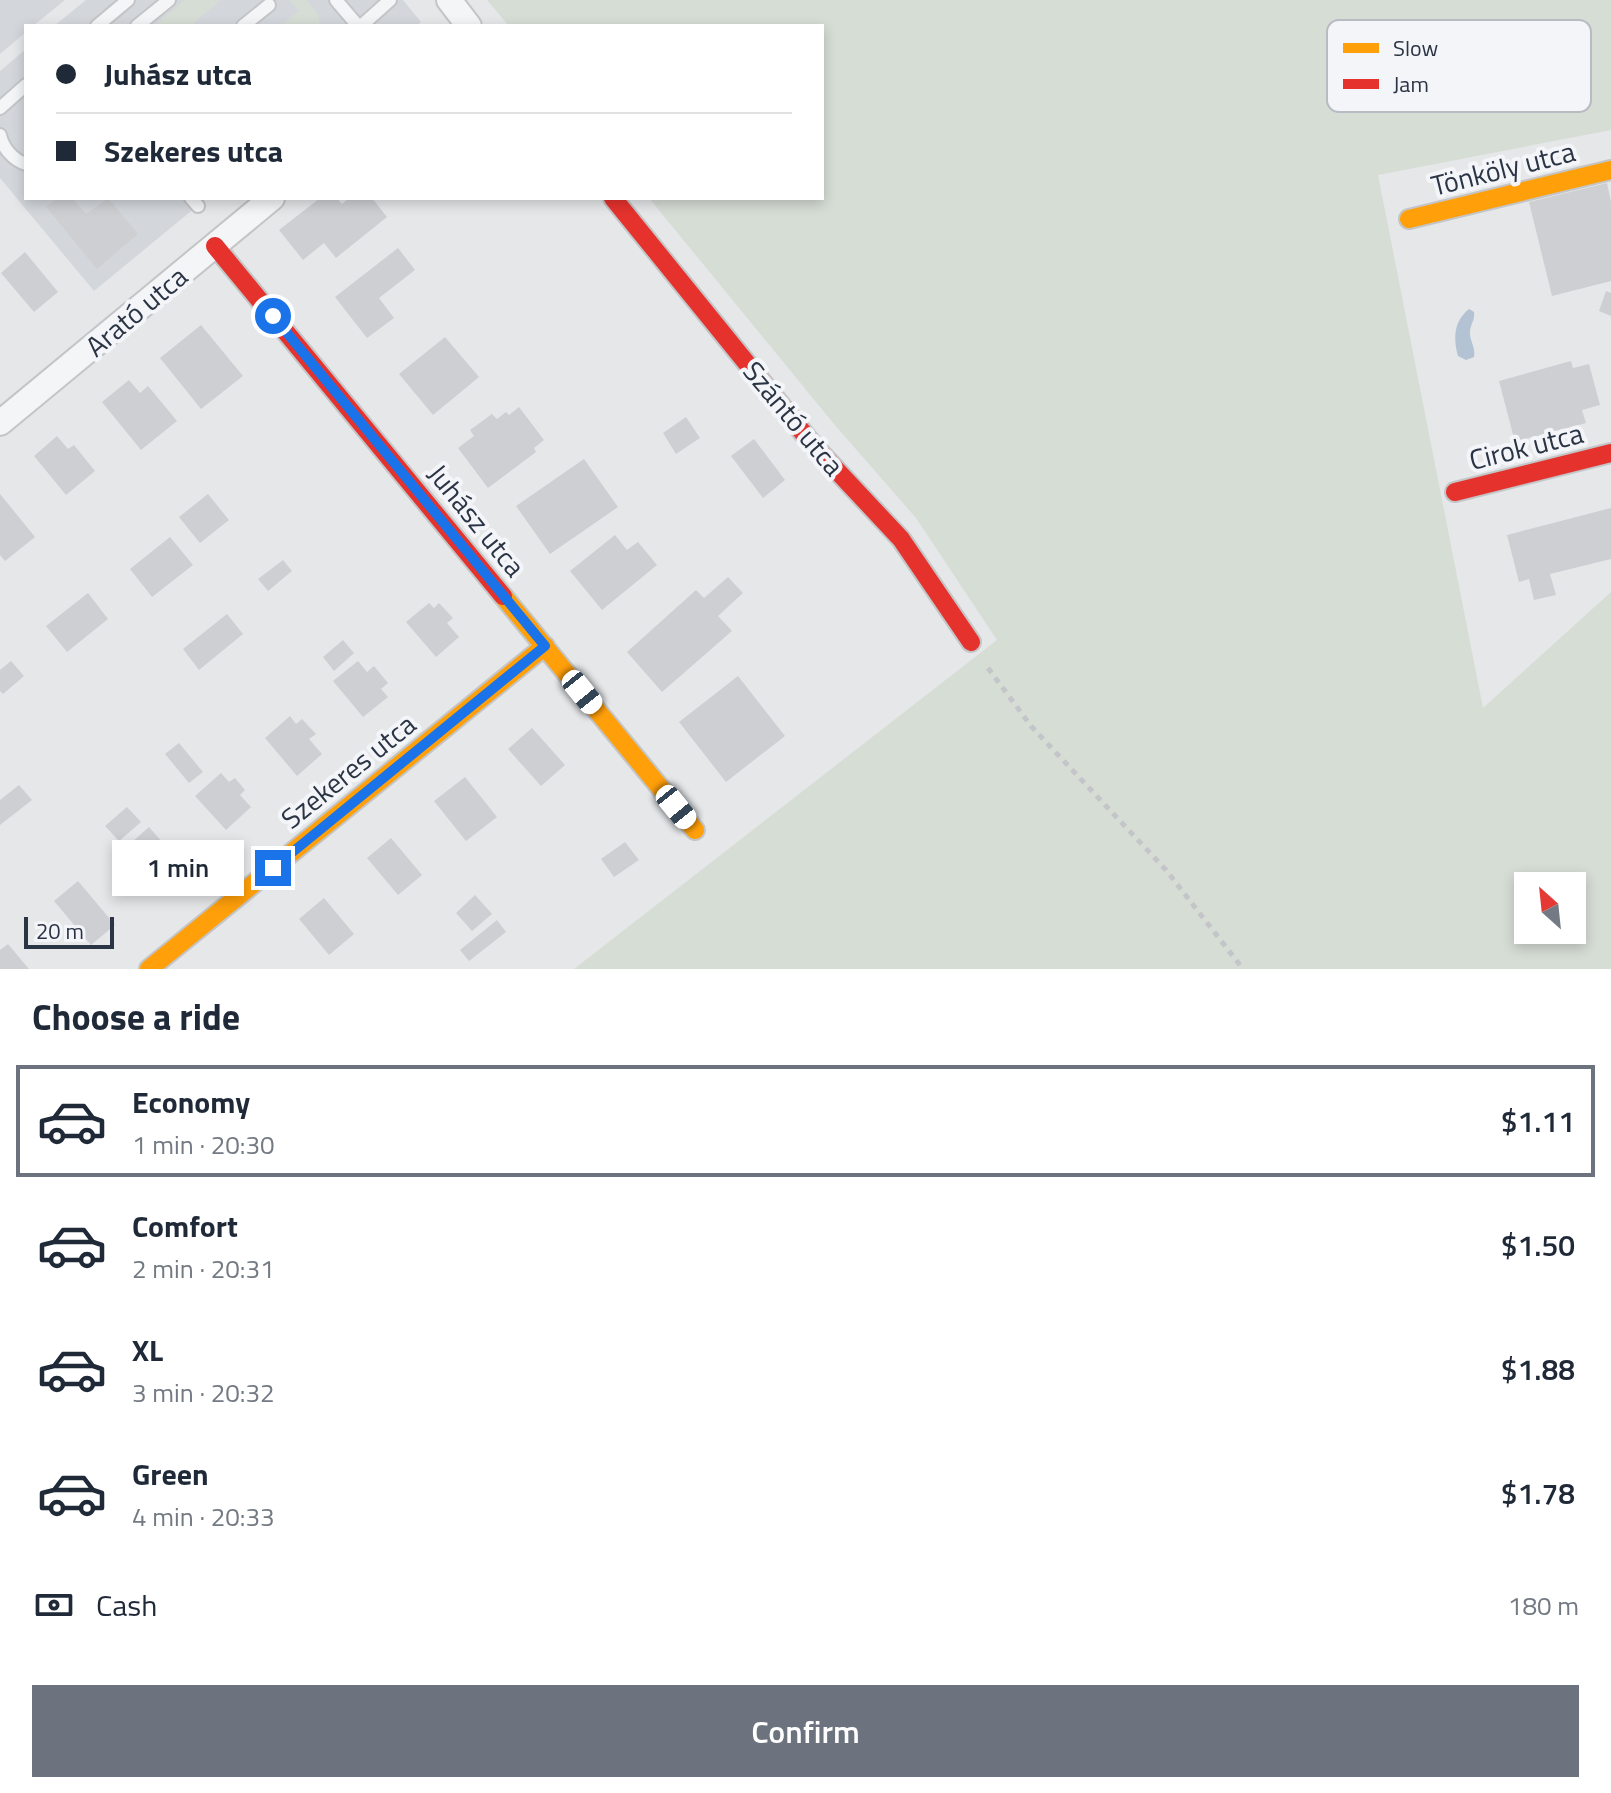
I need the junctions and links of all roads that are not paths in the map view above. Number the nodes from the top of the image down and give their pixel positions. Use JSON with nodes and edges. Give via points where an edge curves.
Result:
{"nodes":[{"id":1,"x":128,"y":0,"type":"edge"},
{"id":2,"x":169,"y":0,"type":"edge"},
{"id":3,"x":336,"y":0,"type":"edge"},
{"id":4,"x":390,"y":0,"type":"edge"},
{"id":5,"x":449,"y":0,"type":"edge"},
{"id":6,"x":269,"y":5,"type":"dead end"},
{"id":7,"x":99,"y":24,"type":"edge"},
{"id":8,"x":139,"y":24,"type":"edge"},
{"id":9,"x":245,"y":24,"type":"edge"},
{"id":10,"x":358,"y":24,"type":"edge"},
{"id":11,"x":362,"y":24,"type":"edge"},
{"id":12,"x":467,"y":24,"type":"edge"},
{"id":13,"x":24,"y":87,"type":"edge"},
{"id":14,"x":0,"y":108,"type":"edge"},
{"id":15,"x":0,"y":135,"type":"edge"},
{"id":16,"x":24,"y":164,"type":"edge"},
{"id":17,"x":1611,"y":170,"type":"edge"},
{"id":18,"x":270,"y":200,"type":"edge"},
{"id":19,"x":615,"y":200,"type":"edge"},
{"id":20,"x":1409,"y":219,"type":"dead end"},
{"id":21,"x":215,"y":246,"type":"junction"},
{"id":22,"x":0,"y":423,"type":"edge"},
{"id":23,"x":1611,"y":453,"type":"edge"},
{"id":24,"x":1455,"y":492,"type":"dead end"},
{"id":25,"x":971,"y":642,"type":"road end"},
{"id":26,"x":545,"y":646,"type":"junction"},
{"id":27,"x":695,"y":830,"type":"dead end"},
{"id":28,"x":149,"y":969,"type":"edge"}],
"edges":[{"from":1,"to":7,"type":"lane"},
{"from":2,"to":8,"type":"lane"},
{"from":3,"to":10,"type":"lane"},
{"from":4,"to":11,"type":"lane"},
{"from":5,"to":12,"type":"street"},
{"from":6,"to":9,"type":"lane"},
{"from":13,"to":14,"type":"lane"},
{"from":15,"to":16,"type":"lane","via":[[2,145]]},
{"from":17,"to":20,"type":"street","name":"Tönköly utca"},
{"from":18,"to":21,"type":"street","name":"Arató utca"},
{"from":19,"to":25,"type":"street","name":"Szántó utca","via":[[813,445],[901,539]]},
{"from":21,"to":22,"type":"street","name":"Arató utca"},
{"from":21,"to":26,"type":"street","name":"Juhász utca"},
{"from":23,"to":24,"type":"street","name":"Cirok utca"},
{"from":26,"to":27,"type":"street","name":"Juhász utca"},
{"from":26,"to":28,"type":"street","name":"Szekeres utca"}]}
